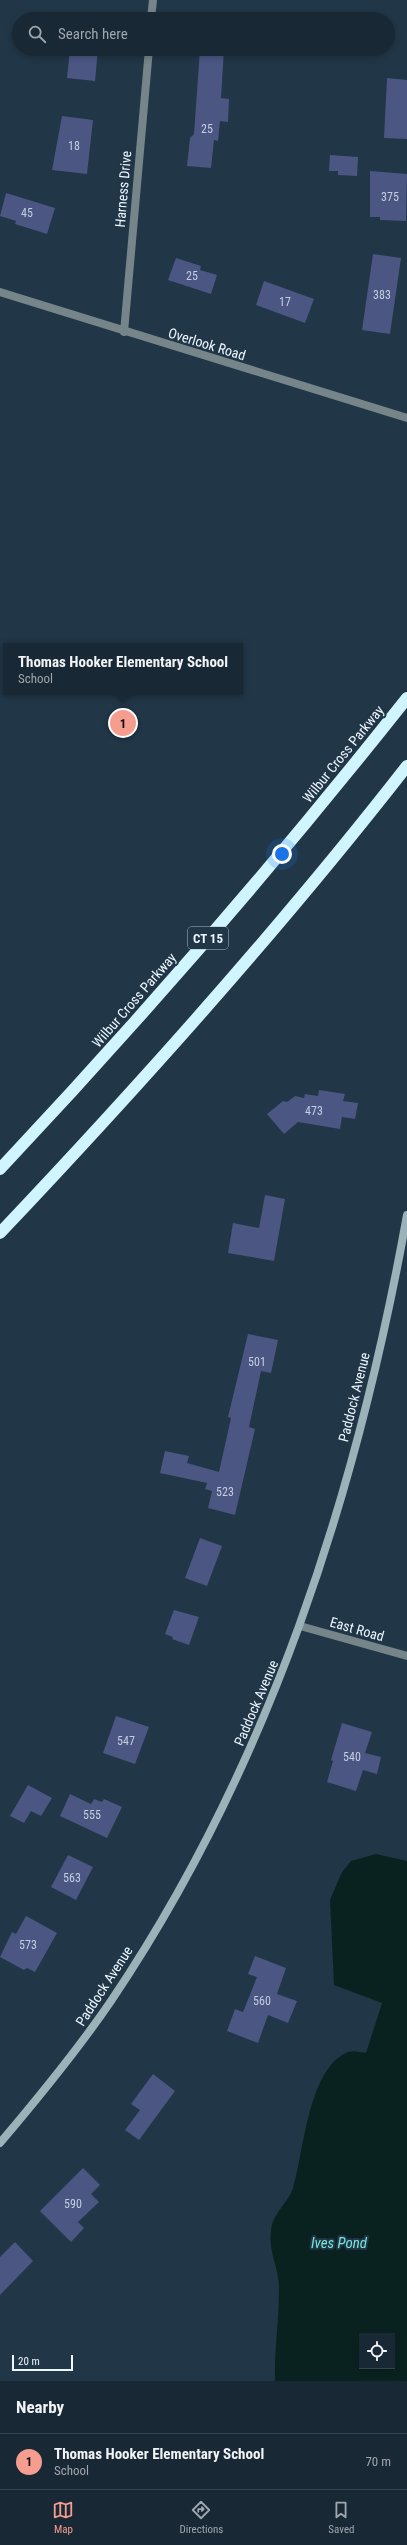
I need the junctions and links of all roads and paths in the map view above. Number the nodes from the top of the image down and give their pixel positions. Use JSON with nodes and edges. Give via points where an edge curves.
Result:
{"nodes":[{"id":1,"x":153,"y":0,"type":"edge"},
{"id":2,"x":152,"y":12,"type":"edge"},
{"id":3,"x":148,"y":56,"type":"edge"},
{"id":4,"x":0,"y":292,"type":"edge"},
{"id":5,"x":124,"y":332,"type":"junction"},
{"id":6,"x":407,"y":418,"type":"edge"},
{"id":7,"x":407,"y":698,"type":"edge"},
{"id":8,"x":407,"y":766,"type":"edge"},
{"id":9,"x":0,"y":1170,"type":"edge"},
{"id":10,"x":407,"y":1215,"type":"edge"},
{"id":11,"x":0,"y":1233,"type":"edge"},
{"id":12,"x":300,"y":1626,"type":"junction"},
{"id":13,"x":407,"y":1656,"type":"edge"},
{"id":14,"x":0,"y":2143,"type":"edge"}],
"edges":[{"from":1,"to":2,"type":"street"},
{"from":3,"to":5,"type":"street","name":"Harness Drive"},
{"from":4,"to":5,"type":"street","name":"Overlook Road"},
{"from":5,"to":6,"type":"street","name":"Overlook Road"},
{"from":7,"to":9,"type":"highway","name":"Wilbur Cross Parkway","number":"CT 15","via":[[332,791],[169,983]]},
{"from":8,"to":11,"type":"highway","via":[[337,856],[232,979]]},
{"from":10,"to":12,"type":"main road","name":"Paddock Avenue","via":[[387,1319],[360,1429],[323,1559]]},
{"from":12,"to":13,"type":"street","name":"East Road"},
{"from":12,"to":14,"type":"main road","name":"Paddock Avenue","via":[[273,1697],[237,1779],[161,1921],[86,2036]]}]}
